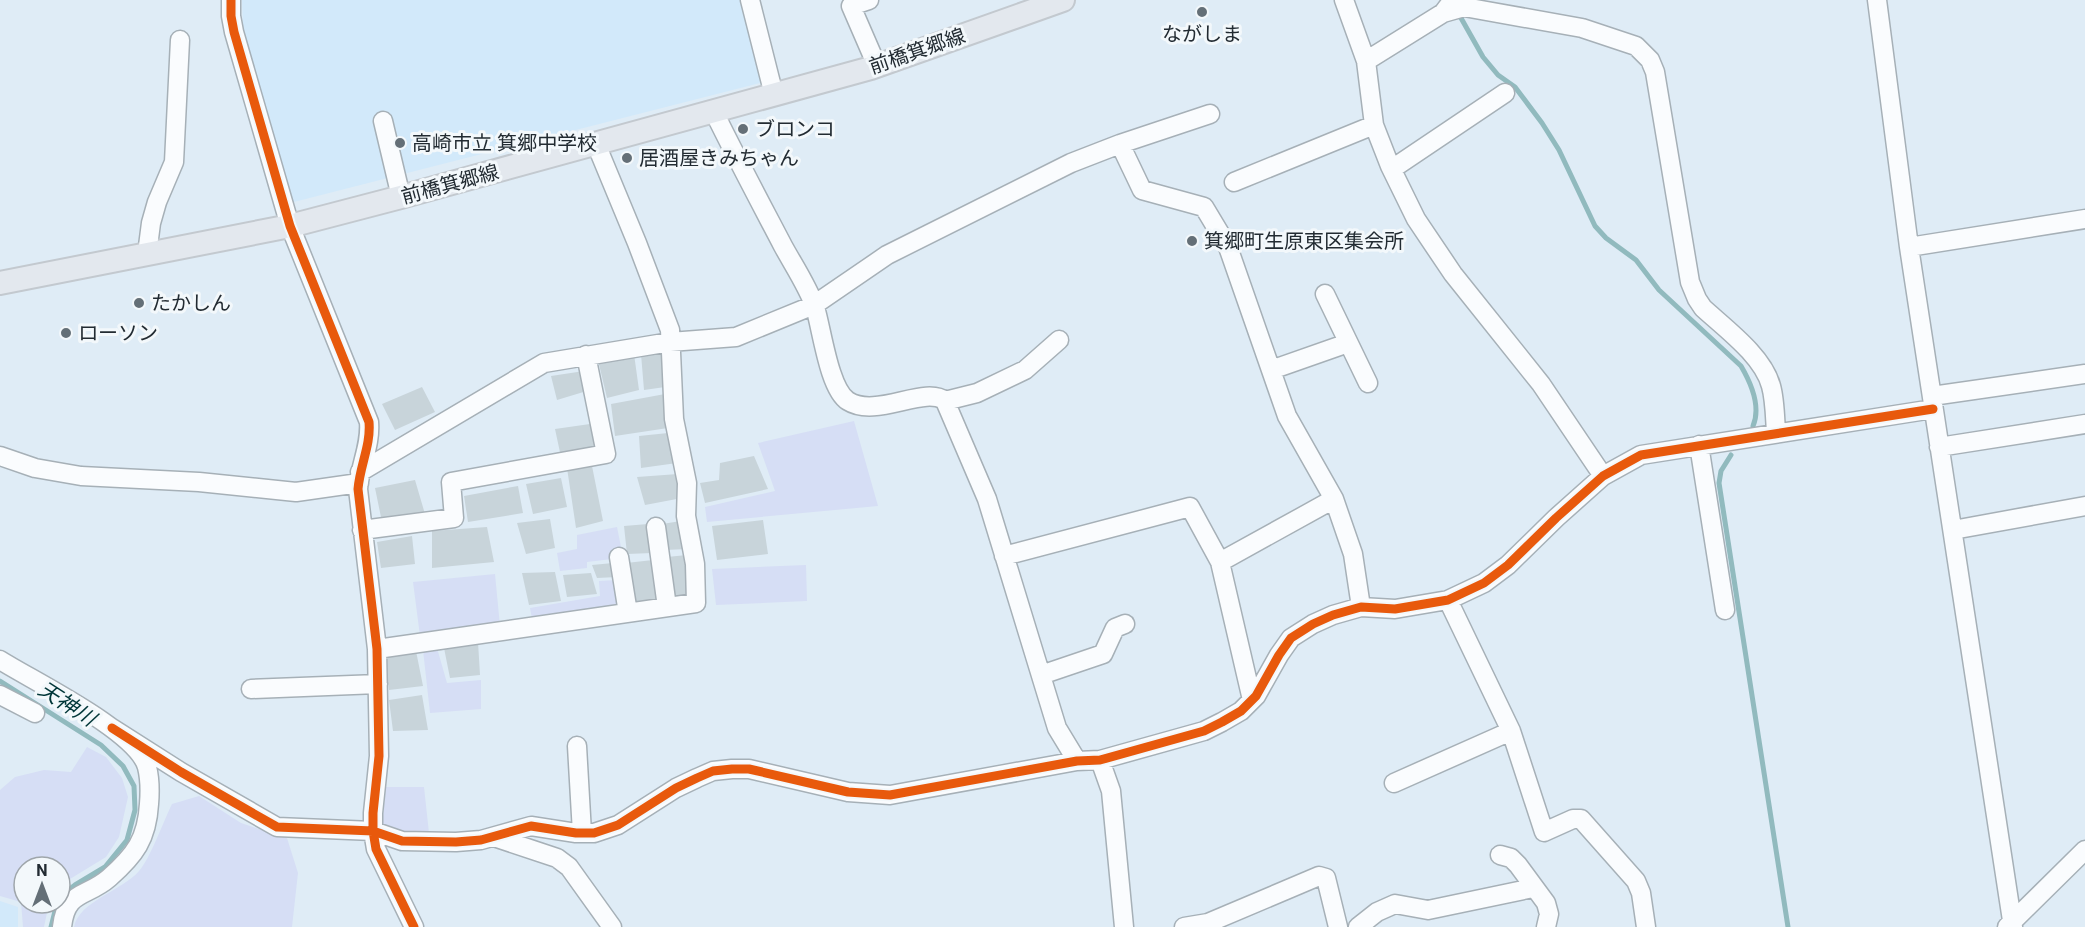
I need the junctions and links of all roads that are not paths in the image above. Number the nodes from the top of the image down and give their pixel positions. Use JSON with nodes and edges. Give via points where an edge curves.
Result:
{"nodes":[{"id":1,"x":231,"y":0,"type":"edge"},
{"id":2,"x":750,"y":0,"type":"edge"},
{"id":3,"x":869,"y":0,"type":"edge"},
{"id":4,"x":1063,"y":0,"type":"edge"},
{"id":5,"x":1344,"y":0,"type":"edge"},
{"id":6,"x":1877,"y":0,"type":"edge"},
{"id":7,"x":1448,"y":6,"type":"edge"},
{"id":8,"x":180,"y":40,"type":"dead end"},
{"id":9,"x":1366,"y":61,"type":"junction"},
{"id":10,"x":877,"y":66,"type":"junction"},
{"id":11,"x":1505,"y":93,"type":"dead end"},
{"id":12,"x":774,"y":95,"type":"junction"},
{"id":13,"x":714,"y":112,"type":"junction"},
{"id":14,"x":1210,"y":114,"type":"dead end"},
{"id":15,"x":382,"y":121,"type":"dead end"},
{"id":16,"x":1374,"y":125,"type":"junction"},
{"id":17,"x":596,"y":144,"type":"junction"},
{"id":18,"x":1120,"y":144,"type":"junction"},
{"id":19,"x":1392,"y":169,"type":"junction"},
{"id":20,"x":1234,"y":182,"type":"dead end"},
{"id":21,"x":401,"y":197,"type":"junction"},
{"id":22,"x":2085,"y":219,"type":"edge"},
{"id":23,"x":290,"y":226,"type":"junction"},
{"id":24,"x":1909,"y":247,"type":"junction"},
{"id":25,"x":147,"y":254,"type":"junction"},
{"id":26,"x":0,"y":283,"type":"edge"},
{"id":27,"x":1325,"y":294,"type":"dead end"},
{"id":28,"x":814,"y":305,"type":"junction"},
{"id":29,"x":1059,"y":340,"type":"dead end"},
{"id":30,"x":670,"y":342,"type":"junction"},
{"id":31,"x":1348,"y":343,"type":"junction"},
{"id":32,"x":586,"y":355,"type":"junction"},
{"id":33,"x":1271,"y":370,"type":"junction"},
{"id":34,"x":2085,"y":374,"type":"edge"},
{"id":35,"x":1368,"y":383,"type":"dead end"},
{"id":36,"x":945,"y":401,"type":"junction"},
{"id":37,"x":1933,"y":403,"type":"junction"},
{"id":38,"x":2085,"y":424,"type":"edge"},
{"id":39,"x":1776,"y":433,"type":"junction"},
{"id":40,"x":1699,"y":445,"type":"junction"},
{"id":41,"x":1939,"y":447,"type":"junction"},
{"id":42,"x":0,"y":456,"type":"edge"},
{"id":43,"x":1604,"y":476,"type":"junction"},
{"id":44,"x":359,"y":477,"type":"junction"},
{"id":45,"x":1334,"y":499,"type":"junction"},
{"id":46,"x":2085,"y":506,"type":"edge"},
{"id":47,"x":656,"y":528,"type":"dead end"},
{"id":48,"x":362,"y":530,"type":"junction"},
{"id":49,"x":1953,"y":530,"type":"junction"},
{"id":50,"x":1005,"y":556,"type":"junction"},
{"id":51,"x":619,"y":557,"type":"dead end"},
{"id":52,"x":1220,"y":562,"type":"junction"},
{"id":53,"x":1448,"y":600,"type":"junction"},
{"id":54,"x":667,"y":608,"type":"junction"},
{"id":55,"x":1361,"y":608,"type":"junction"},
{"id":56,"x":1725,"y":610,"type":"dead end"},
{"id":57,"x":628,"y":613,"type":"junction"},
{"id":58,"x":1125,"y":624,"type":"dead end"},
{"id":59,"x":377,"y":649,"type":"junction"},
{"id":60,"x":3,"y":668,"type":"edge"},
{"id":61,"x":1041,"y":675,"type":"junction"},
{"id":62,"x":378,"y":684,"type":"junction"},
{"id":63,"x":250,"y":689,"type":"dead end"},
{"id":64,"x":0,"y":695,"type":"edge"},
{"id":65,"x":1252,"y":700,"type":"junction"},
{"id":66,"x":35,"y":713,"type":"dead end"},
{"id":67,"x":112,"y":728,"type":"junction"},
{"id":68,"x":1511,"y":731,"type":"junction"},
{"id":69,"x":577,"y":746,"type":"dead end"},
{"id":70,"x":1100,"y":760,"type":"junction"},
{"id":71,"x":1077,"y":761,"type":"junction"},
{"id":72,"x":1394,"y":783,"type":"dead end"},
{"id":73,"x":373,"y":831,"type":"junction"},
{"id":74,"x":582,"y":833,"type":"junction"},
{"id":75,"x":494,"y":837,"type":"junction"},
{"id":76,"x":2085,"y":850,"type":"edge"},
{"id":77,"x":1500,"y":855,"type":"dead end"},
{"id":78,"x":1533,"y":888,"type":"junction"},
{"id":79,"x":2011,"y":925,"type":"edge"},
{"id":80,"x":62,"y":927,"type":"edge"},
{"id":81,"x":414,"y":927,"type":"edge"},
{"id":82,"x":612,"y":927,"type":"edge"},
{"id":83,"x":1124,"y":927,"type":"edge"},
{"id":84,"x":1184,"y":927,"type":"edge"},
{"id":85,"x":1338,"y":927,"type":"edge"},
{"id":86,"x":1358,"y":927,"type":"edge"},
{"id":87,"x":1546,"y":927,"type":"edge"},
{"id":88,"x":1646,"y":927,"type":"edge"}],
"edges":[{"from":1,"to":23,"type":"street","via":[[234,32]]},
{"from":2,"to":12,"type":"street"},
{"from":3,"to":10,"type":"street","via":[[851,6]]},
{"from":4,"to":10,"type":"main road","name":"前橋箕郷線"},
{"from":5,"to":9,"type":"street"},
{"from":6,"to":24,"type":"street"},
{"from":7,"to":9,"type":"street"},
{"from":7,"to":39,"type":"street","via":[[1582,28],[1636,46],[1650,60],[1690,282],[1703,308],[1757,358],[1767,375],[1772,387]]},
{"from":8,"to":25,"type":"street","via":[[174,162],[157,202]]},
{"from":9,"to":16,"type":"street"},
{"from":10,"to":12,"type":"main road","name":"前橋箕郷線"},
{"from":11,"to":19,"type":"street"},
{"from":12,"to":13,"type":"main road","name":"前橋箕郷線"},
{"from":13,"to":17,"type":"main road","name":"前橋箕郷線"},
{"from":13,"to":28,"type":"street"},
{"from":14,"to":18,"type":"street"},
{"from":15,"to":21,"type":"street"},
{"from":16,"to":19,"type":"street"},
{"from":16,"to":20,"type":"street"},
{"from":17,"to":21,"type":"main road","name":"前橋箕郷線"},
{"from":17,"to":30,"type":"street","via":[[658,294]]},
{"from":18,"to":28,"type":"street","via":[[1071,163],[887,255]]},
{"from":18,"to":33,"type":"street","via":[[1142,190],[1204,207],[1228,247]]},
{"from":19,"to":43,"type":"street","via":[[1416,219],[1453,274],[1541,384]]},
{"from":21,"to":23,"type":"main road","name":"前橋箕郷線"},
{"from":22,"to":24,"type":"street"},
{"from":23,"to":25,"type":"main road","name":"前橋箕郷線"},
{"from":23,"to":44,"type":"street","via":[[369,422],[370,437]]},
{"from":24,"to":37,"type":"street"},
{"from":25,"to":26,"type":"main road","name":"前橋箕郷線"},
{"from":27,"to":31,"type":"street"},
{"from":28,"to":30,"type":"street","via":[[736,337]]},
{"from":28,"to":36,"type":"street","via":[[835,383],[849,402],[881,406],[930,396]]},
{"from":29,"to":36,"type":"street","via":[[1025,370],[977,393]]},
{"from":30,"to":32,"type":"street"},
{"from":30,"to":54,"type":"street","via":[[674,419],[687,483],[686,516],[695,564],[696,603]]},
{"from":31,"to":33,"type":"street"},
{"from":31,"to":35,"type":"street"},
{"from":32,"to":44,"type":"street","via":[[544,363]]},
{"from":32,"to":48,"type":"street","via":[[606,454],[451,482],[454,518]]},
{"from":33,"to":45,"type":"street","via":[[1287,416]]},
{"from":34,"to":37,"type":"street"},
{"from":36,"to":50,"type":"street","via":[[987,499]]},
{"from":37,"to":39,"type":"street"},
{"from":37,"to":41,"type":"street"},
{"from":38,"to":41,"type":"street"},
{"from":39,"to":40,"type":"street"},
{"from":40,"to":43,"type":"street","via":[[1641,455]]},
{"from":40,"to":56,"type":"street"},
{"from":41,"to":49,"type":"street"},
{"from":42,"to":44,"type":"street","via":[[35,468],[81,476],[296,492]]},
{"from":43,"to":53,"type":"street","via":[[1508,565],[1484,583]]},
{"from":44,"to":48,"type":"street"},
{"from":45,"to":52,"type":"street"},
{"from":45,"to":55,"type":"street","via":[[1353,554]]},
{"from":46,"to":49,"type":"street"},
{"from":47,"to":54,"type":"street"},
{"from":48,"to":59,"type":"street"},
{"from":49,"to":79,"type":"street"},
{"from":50,"to":52,"type":"street","via":[[1190,507]]},
{"from":50,"to":61,"type":"street"},
{"from":51,"to":57,"type":"street"},
{"from":52,"to":65,"type":"street"},
{"from":53,"to":55,"type":"street","via":[[1395,609]]},
{"from":53,"to":68,"type":"street"},
{"from":54,"to":57,"type":"street"},
{"from":55,"to":65,"type":"street","via":[[1333,615],[1291,638]]},
{"from":57,"to":59,"type":"street"},
{"from":58,"to":61,"type":"street","via":[[1115,628],[1103,654]]},
{"from":59,"to":62,"type":"street"},
{"from":60,"to":67,"type":"street"},
{"from":61,"to":71,"type":"street","via":[[1057,728]]},
{"from":62,"to":63,"type":"street"},
{"from":62,"to":73,"type":"street","via":[[379,756]]},
{"from":64,"to":66,"type":"street"},
{"from":65,"to":70,"type":"street","via":[[1241,711],[1203,731]]},
{"from":67,"to":73,"type":"street","via":[[277,827]]},
{"from":67,"to":80,"type":"street","via":[[146,766],[150,791],[148,822],[141,843],[128,861],[63,910]]},
{"from":68,"to":72,"type":"street"},
{"from":68,"to":88,"type":"street","via":[[1544,832],[1581,819],[1636,881]]},
{"from":69,"to":74,"type":"street"},
{"from":70,"to":71,"type":"street"},
{"from":70,"to":83,"type":"street","via":[[1111,791]]},
{"from":71,"to":74,"type":"street","via":[[890,795],[848,792],[749,769],[713,771],[676,788],[618,825]]},
{"from":73,"to":75,"type":"street","via":[[402,841],[456,842]]},
{"from":73,"to":81,"type":"street","via":[[376,849]]},
{"from":74,"to":75,"type":"street","via":[[531,826]]},
{"from":75,"to":82,"type":"street","via":[[557,858],[569,867]]},
{"from":76,"to":79,"type":"street"},
{"from":77,"to":78,"type":"street","via":[[1518,865]]},
{"from":78,"to":86,"type":"street","via":[[1428,910],[1395,904]]},
{"from":78,"to":87,"type":"street","via":[[1548,909]]},
{"from":84,"to":85,"type":"street","via":[[1218,919],[1320,876],[1326,878]]}]}
